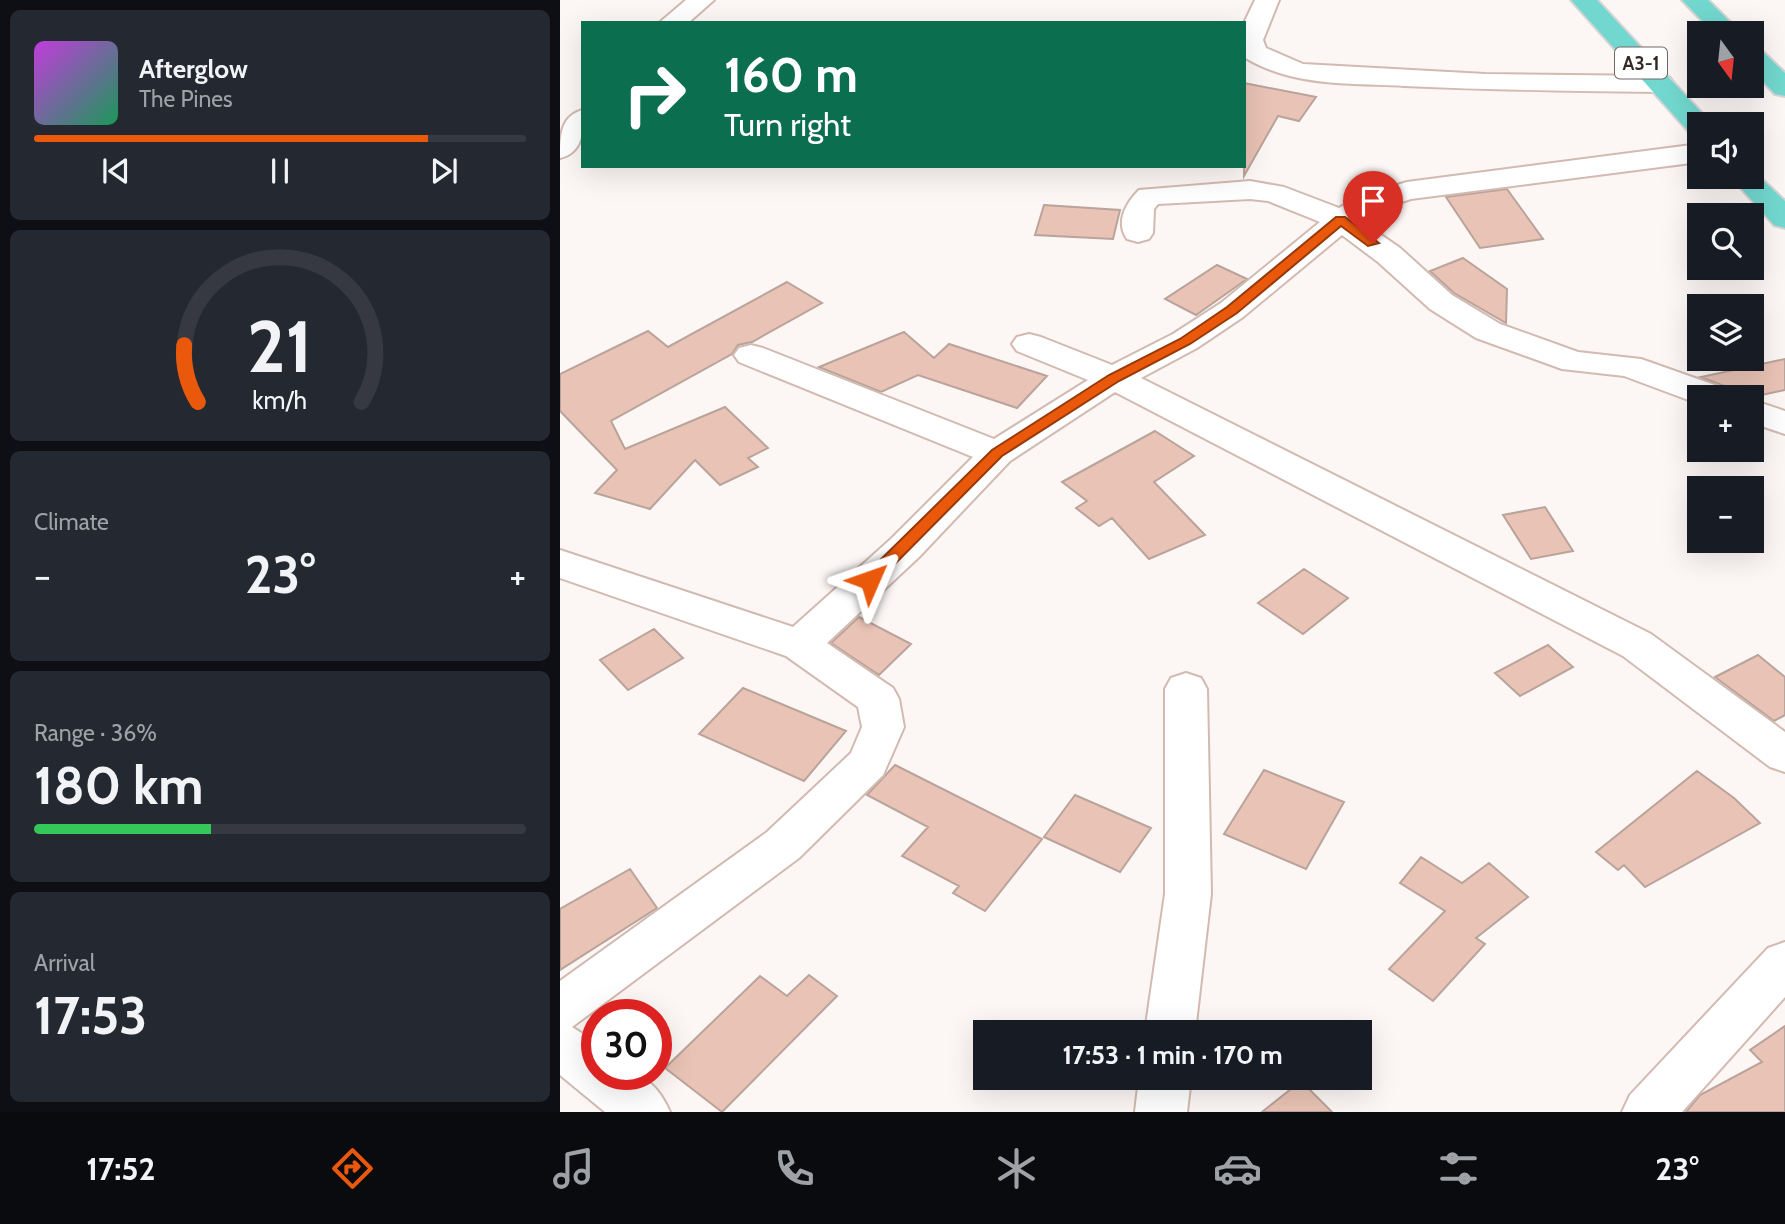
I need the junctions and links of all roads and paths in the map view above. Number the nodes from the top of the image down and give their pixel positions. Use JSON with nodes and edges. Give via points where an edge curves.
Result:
{"nodes":[{"id":1,"x":702,"y":0,"type":"edge"},
{"id":2,"x":1267,"y":0,"type":"edge"},
{"id":3,"x":1583,"y":0,"type":"edge"},
{"id":4,"x":1694,"y":0,"type":"edge"},
{"id":5,"x":676,"y":21,"type":"edge"},
{"id":6,"x":1716,"y":21,"type":"edge"},
{"id":7,"x":1764,"y":68,"type":"edge"},
{"id":8,"x":1660,"y":84,"type":"junction"},
{"id":9,"x":1785,"y":88,"type":"edge"},
{"id":10,"x":1687,"y":113,"type":"edge"},
{"id":11,"x":581,"y":121,"type":"edge"},
{"id":12,"x":560,"y":149,"type":"edge"},
{"id":13,"x":1687,"y":155,"type":"edge"},
{"id":14,"x":1757,"y":189,"type":"edge"},
{"id":15,"x":1785,"y":219,"type":"edge"},
{"id":16,"x":1341,"y":220,"type":"junction"},
{"id":17,"x":1138,"y":233,"type":"dead end"},
{"id":18,"x":1029,"y":344,"type":"dead end"},
{"id":19,"x":751,"y":355,"type":"dead end"},
{"id":20,"x":1114,"y":378,"type":"junction"},
{"id":21,"x":1687,"y":387,"type":"edge"},
{"id":22,"x":1764,"y":416,"type":"edge"},
{"id":23,"x":1785,"y":424,"type":"edge"},
{"id":24,"x":997,"y":453,"type":"junction"},
{"id":25,"x":560,"y":564,"type":"edge"},
{"id":26,"x":800,"y":645,"type":"junction"},
{"id":27,"x":1186,"y":689,"type":"dead end"},
{"id":28,"x":1785,"y":755,"type":"edge"},
{"id":29,"x":1785,"y":963,"type":"edge"},
{"id":30,"x":560,"y":1009,"type":"edge"},
{"id":31,"x":1172,"y":1020,"type":"edge"},
{"id":32,"x":560,"y":1045,"type":"edge"},
{"id":33,"x":581,"y":1061,"type":"edge"},
{"id":34,"x":617,"y":1090,"type":"edge"},
{"id":35,"x":1164,"y":1090,"type":"edge"},
{"id":36,"x":644,"y":1112,"type":"edge"},
{"id":37,"x":1161,"y":1112,"type":"edge"},
{"id":38,"x":1648,"y":1112,"type":"edge"}],
"edges":[{"from":1,"to":5,"type":"street"},
{"from":2,"to":8,"type":"street","via":[[1250,40],[1254,52],[1301,72],[1485,82]]},
{"from":3,"to":8,"type":"highway","number":"A3-1"},
{"from":4,"to":6,"type":"highway"},
{"from":7,"to":9,"type":"highway"},
{"from":8,"to":10,"type":"highway","number":"A3-1"},
{"from":11,"to":12,"type":"street"},
{"from":13,"to":16,"type":"street","via":[[1407,191],[1369,203]]},
{"from":14,"to":15,"type":"highway"},
{"from":16,"to":17,"type":"street","via":[[1274,193],[1164,194],[1143,201]]},
{"from":16,"to":20,"type":"street","via":[[1232,310]]},
{"from":16,"to":21,"type":"street","via":[[1441,302],[1488,331],[1574,362],[1629,366]]},
{"from":18,"to":20,"type":"street"},
{"from":19,"to":24,"type":"street"},
{"from":20,"to":24,"type":"street"},
{"from":20,"to":28,"type":"street","via":[[1637,645]]},
{"from":22,"to":23,"type":"street"},
{"from":24,"to":26,"type":"street","via":[[905,548]]},
{"from":25,"to":26,"type":"street"},
{"from":26,"to":30,"type":"street","via":[[877,699],[883,727],[868,763],[783,845]]},
{"from":27,"to":31,"type":"street","via":[[1188,894]]},
{"from":29,"to":38,"type":"street"},
{"from":32,"to":33,"type":"street"},
{"from":34,"to":36,"type":"street"},
{"from":35,"to":37,"type":"street"}]}
